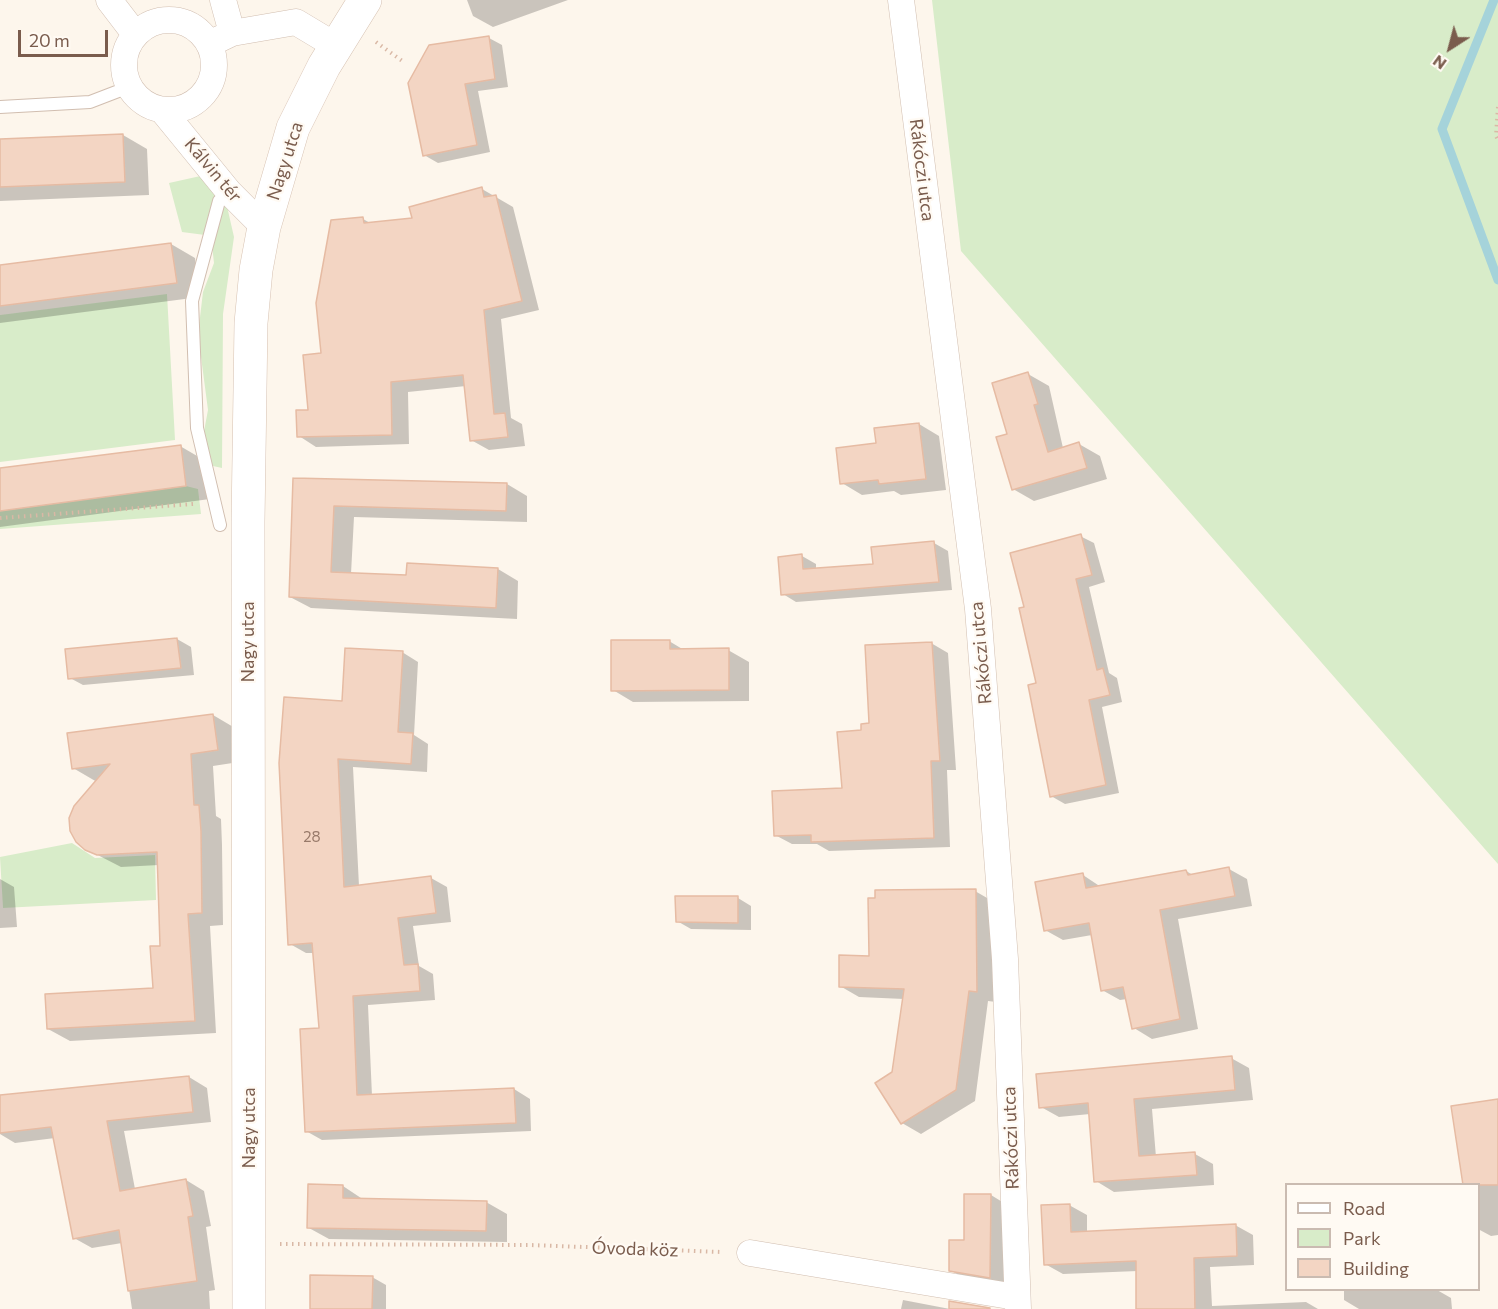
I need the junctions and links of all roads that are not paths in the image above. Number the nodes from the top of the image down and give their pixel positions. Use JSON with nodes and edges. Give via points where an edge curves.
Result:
{"nodes":[{"id":1,"x":109,"y":0,"type":"edge"},
{"id":2,"x":223,"y":0,"type":"edge"},
{"id":3,"x":365,"y":0,"type":"edge"},
{"id":4,"x":901,"y":0,"type":"edge"},
{"id":5,"x":232,"y":33,"type":"junction"},
{"id":6,"x":135,"y":34,"type":"junction"},
{"id":7,"x":209,"y":44,"type":"junction"},
{"id":8,"x":336,"y":46,"type":"junction"},
{"id":9,"x":129,"y":87,"type":"junction"},
{"id":10,"x":0,"y":106,"type":"edge"},
{"id":11,"x":162,"y":110,"type":"junction"},
{"id":12,"x":230,"y":192,"type":"junction"},
{"id":13,"x":264,"y":227,"type":"junction"},
{"id":14,"x":220,"y":525,"type":"dead end"},
{"id":15,"x":750,"y":1252,"type":"road end"},
{"id":16,"x":1017,"y":1303,"type":"edge"},
{"id":17,"x":249,"y":1309,"type":"edge"}],
"edges":[{"from":1,"to":6,"type":"street"},
{"from":2,"to":5,"type":"street"},
{"from":3,"to":8,"type":"main road","name":"Nagy utca"},
{"from":4,"to":16,"type":"street","name":"Rákóczi utca","via":[[978,609],[1005,958]]},
{"from":5,"to":7,"type":"street"},
{"from":5,"to":8,"type":"street","via":[[296,22]]},
{"from":6,"to":7,"type":"street","via":[[159,21],[174,20],[200,32]]},
{"from":6,"to":9,"type":"street","via":[[123,60]]},
{"from":7,"to":11,"type":"street","via":[[214,73],[209,87],[189,106]]},
{"from":8,"to":13,"type":"main road","name":"Nagy utca","via":[[293,128]]},
{"from":9,"to":10,"type":"lane","via":[[90,102]]},
{"from":9,"to":11,"type":"street","via":[[148,106]]},
{"from":11,"to":12,"type":"street","name":"Kálvin tér"},
{"from":12,"to":13,"type":"street","name":"Kálvin tér"},
{"from":12,"to":14,"type":"lane","via":[[219,201],[192,301],[197,428]]},
{"from":13,"to":17,"type":"main road","name":"Nagy utca","via":[[251,323],[248,510]]},
{"from":15,"to":16,"type":"street"}]}
